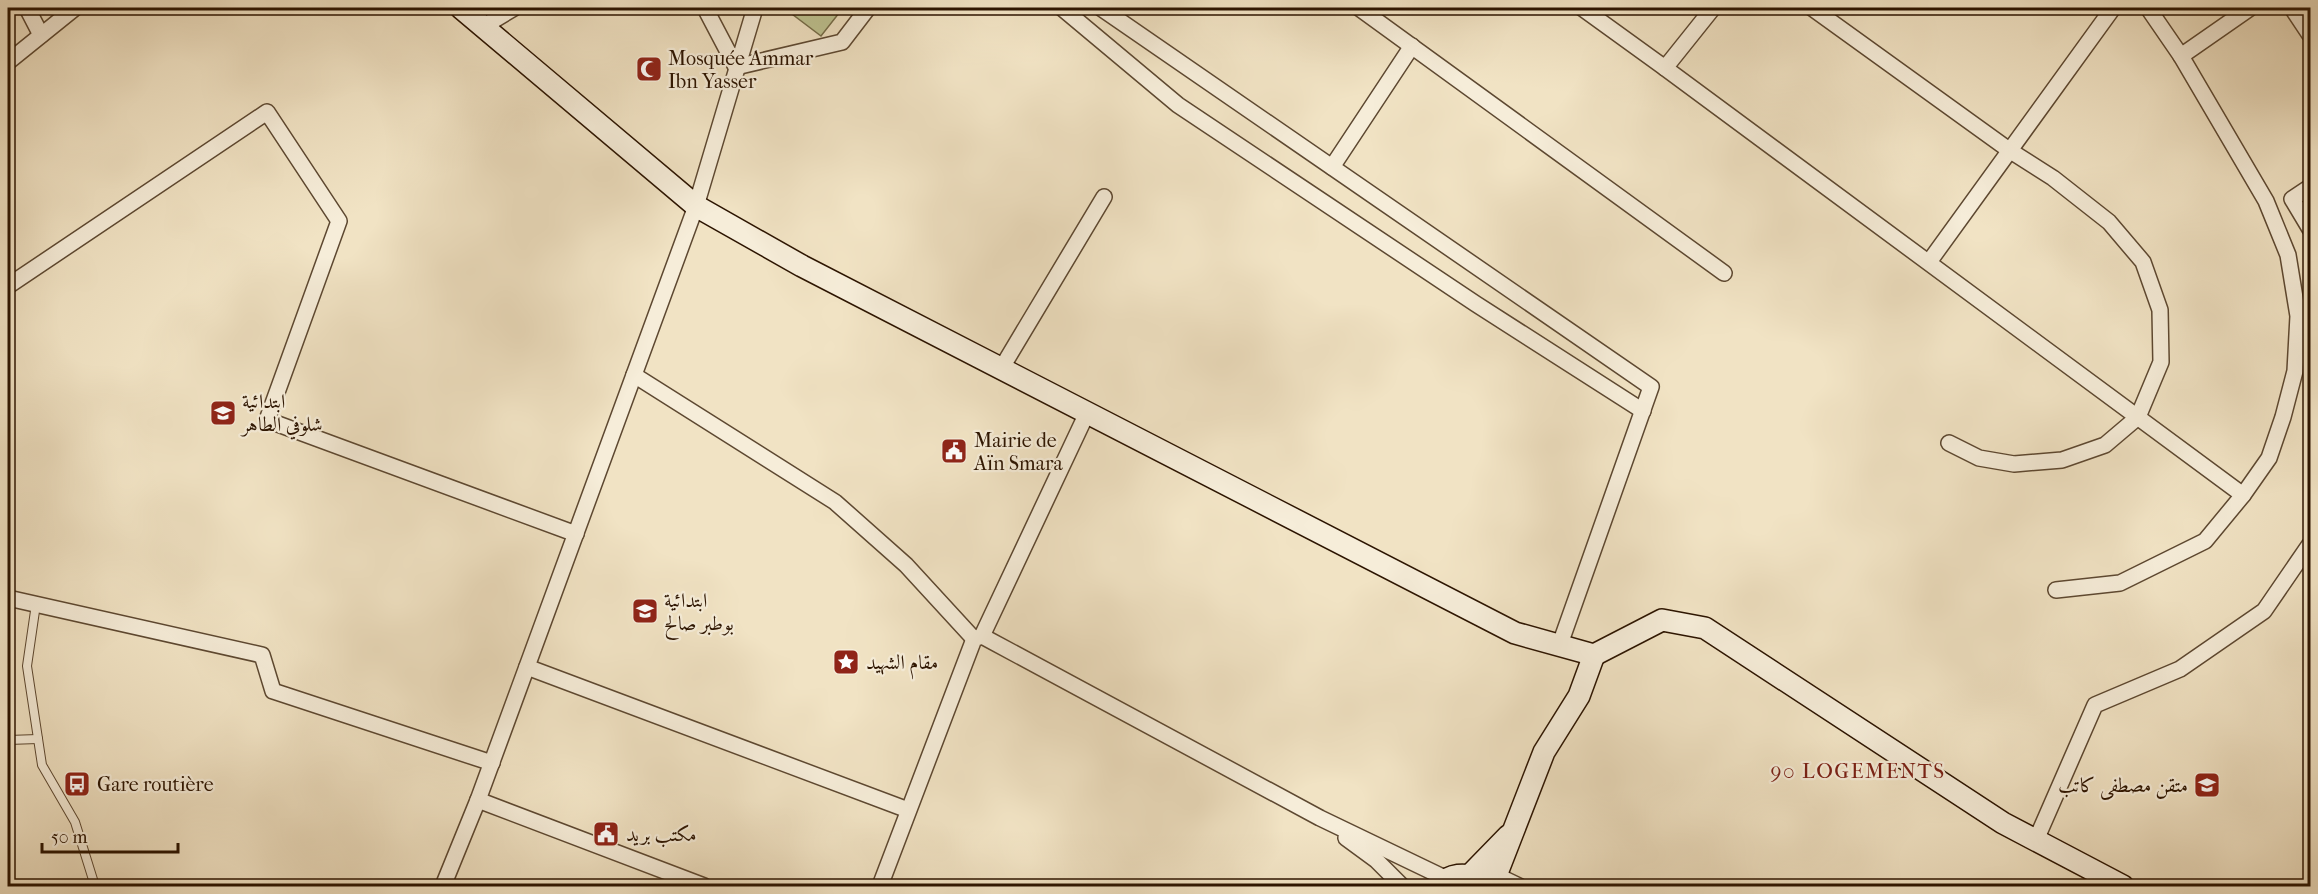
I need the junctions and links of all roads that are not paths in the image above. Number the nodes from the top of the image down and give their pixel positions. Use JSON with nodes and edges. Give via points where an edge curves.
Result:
{"nodes":[{"id":1,"x":27,"y":8,"type":"edge"},
{"id":2,"x":75,"y":8,"type":"edge"},
{"id":3,"x":462,"y":8,"type":"edge"},
{"id":4,"x":514,"y":8,"type":"edge"},
{"id":5,"x":705,"y":8,"type":"edge"},
{"id":6,"x":755,"y":8,"type":"edge"},
{"id":7,"x":868,"y":8,"type":"edge"},
{"id":8,"x":1062,"y":8,"type":"edge"},
{"id":9,"x":1101,"y":8,"type":"edge"},
{"id":10,"x":1359,"y":8,"type":"edge"},
{"id":11,"x":1582,"y":8,"type":"edge"},
{"id":12,"x":1713,"y":8,"type":"edge"},
{"id":13,"x":1812,"y":8,"type":"edge"},
{"id":14,"x":2113,"y":8,"type":"edge"},
{"id":15,"x":2148,"y":8,"type":"edge"},
{"id":16,"x":2250,"y":8,"type":"edge"},
{"id":17,"x":2292,"y":8,"type":"edge"},
{"id":18,"x":484,"y":26,"type":"junction"},
{"id":19,"x":41,"y":35,"type":"junction"},
{"id":20,"x":2310,"y":35,"type":"edge"},
{"id":21,"x":1412,"y":46,"type":"junction"},
{"id":22,"x":2181,"y":56,"type":"junction"},
{"id":23,"x":8,"y":62,"type":"edge"},
{"id":24,"x":736,"y":67,"type":"junction"},
{"id":25,"x":1665,"y":68,"type":"junction"},
{"id":26,"x":2009,"y":150,"type":"junction"},
{"id":27,"x":1332,"y":167,"type":"junction"},
{"id":28,"x":2310,"y":187,"type":"edge"},
{"id":29,"x":1104,"y":197,"type":"dead end"},
{"id":30,"x":696,"y":206,"type":"junction"},
{"id":31,"x":2310,"y":229,"type":"edge"},
{"id":32,"x":1929,"y":262,"type":"junction"},
{"id":33,"x":1724,"y":273,"type":"dead end"},
{"id":34,"x":8,"y":286,"type":"edge"},
{"id":35,"x":1001,"y":369,"type":"junction"},
{"id":36,"x":634,"y":375,"type":"junction"},
{"id":37,"x":1643,"y":411,"type":"junction"},
{"id":38,"x":1087,"y":413,"type":"junction"},
{"id":39,"x":2138,"y":417,"type":"junction"},
{"id":40,"x":1949,"y":443,"type":"dead end"},
{"id":41,"x":2243,"y":495,"type":"junction"},
{"id":42,"x":576,"y":534,"type":"junction"},
{"id":43,"x":2310,"y":544,"type":"edge"},
{"id":44,"x":2056,"y":590,"type":"dead end"},
{"id":45,"x":8,"y":598,"type":"edge"},
{"id":46,"x":36,"y":604,"type":"junction"},
{"id":47,"x":978,"y":638,"type":"junction"},
{"id":48,"x":1559,"y":647,"type":"junction"},
{"id":49,"x":1594,"y":655,"type":"junction"},
{"id":50,"x":527,"y":667,"type":"junction"},
{"id":51,"x":38,"y":739,"type":"junction"},
{"id":52,"x":8,"y":740,"type":"edge"},
{"id":53,"x":492,"y":763,"type":"junction"},
{"id":54,"x":478,"y":800,"type":"junction"},
{"id":55,"x":908,"y":810,"type":"junction"},
{"id":56,"x":1320,"y":818,"type":"junction"},
{"id":57,"x":1515,"y":829,"type":"junction"},
{"id":58,"x":2036,"y":840,"type":"junction"},
{"id":59,"x":1470,"y":875,"type":"junction"},
{"id":60,"x":1443,"y":883,"type":"edge"},
{"id":61,"x":1492,"y":883,"type":"edge"},
{"id":62,"x":95,"y":886,"type":"edge"},
{"id":63,"x":443,"y":886,"type":"edge"},
{"id":64,"x":704,"y":886,"type":"edge"},
{"id":65,"x":880,"y":886,"type":"edge"},
{"id":66,"x":1402,"y":886,"type":"edge"},
{"id":67,"x":1519,"y":886,"type":"edge"},
{"id":68,"x":2123,"y":886,"type":"edge"}],
"edges":[{"from":1,"to":19,"type":"street"},
{"from":2,"to":19,"type":"street"},
{"from":3,"to":18,"type":"main road"},
{"from":4,"to":18,"type":"street"},
{"from":5,"to":24,"type":"street"},
{"from":6,"to":24,"type":"street"},
{"from":7,"to":24,"type":"street","via":[[842,42]]},
{"from":8,"to":37,"type":"street","via":[[1178,105]]},
{"from":9,"to":27,"type":"street"},
{"from":10,"to":21,"type":"street"},
{"from":11,"to":25,"type":"street"},
{"from":12,"to":25,"type":"street"},
{"from":13,"to":26,"type":"street"},
{"from":14,"to":26,"type":"street"},
{"from":15,"to":22,"type":"street"},
{"from":16,"to":22,"type":"street"},
{"from":17,"to":20,"type":"street"},
{"from":18,"to":30,"type":"main road"},
{"from":19,"to":23,"type":"street"},
{"from":21,"to":27,"type":"street"},
{"from":21,"to":33,"type":"street"},
{"from":22,"to":41,"type":"street","via":[[2266,201],[2288,255],[2298,316],[2295,371],[2283,417],[2269,458]]},
{"from":24,"to":30,"type":"street"},
{"from":25,"to":32,"type":"street"},
{"from":26,"to":32,"type":"street"},
{"from":26,"to":39,"type":"street","via":[[2109,222],[2143,262],[2160,310],[2161,362]]},
{"from":27,"to":37,"type":"street","via":[[1651,387]]},
{"from":28,"to":31,"type":"street","via":[[2292,199]]},
{"from":29,"to":35,"type":"street"},
{"from":30,"to":35,"type":"main road"},
{"from":30,"to":36,"type":"street"},
{"from":32,"to":39,"type":"street"},
{"from":34,"to":42,"type":"street","via":[[267,112],[339,221],[267,420]]},
{"from":35,"to":38,"type":"main road"},
{"from":36,"to":42,"type":"street"},
{"from":36,"to":47,"type":"street","via":[[835,502],[906,565]]},
{"from":37,"to":48,"type":"street"},
{"from":38,"to":47,"type":"street"},
{"from":38,"to":48,"type":"main road","via":[[1515,633]]},
{"from":39,"to":40,"type":"street","via":[[2104,445],[2062,460],[2014,464],[1979,458]]},
{"from":39,"to":41,"type":"street"},
{"from":41,"to":44,"type":"street","via":[[2205,541],[2166,561],[2120,583]]},
{"from":42,"to":50,"type":"street"},
{"from":43,"to":58,"type":"street","via":[[2264,611],[2180,669],[2095,705]]},
{"from":45,"to":46,"type":"street"},
{"from":46,"to":51,"type":"lane","via":[[27,666]]},
{"from":46,"to":53,"type":"street","via":[[262,655],[273,691]]},
{"from":47,"to":55,"type":"street"},
{"from":47,"to":56,"type":"street"},
{"from":48,"to":49,"type":"main road"},
{"from":49,"to":57,"type":"main road","via":[[1579,696],[1544,752]]},
{"from":49,"to":58,"type":"main road","via":[[1662,620],[1705,628],[2003,823]]},
{"from":50,"to":53,"type":"street"},
{"from":50,"to":55,"type":"street"},
{"from":51,"to":52,"type":"lane"},
{"from":51,"to":62,"type":"lane","via":[[42,765],[75,822]]},
{"from":53,"to":54,"type":"street"},
{"from":54,"to":63,"type":"street"},
{"from":54,"to":64,"type":"street"},
{"from":55,"to":65,"type":"street"},
{"from":56,"to":60,"type":"street"},
{"from":56,"to":66,"type":"street","via":[[1376,860]]},
{"from":57,"to":59,"type":"main road"},
{"from":57,"to":61,"type":"main road"},
{"from":58,"to":68,"type":"main road"},
{"from":59,"to":60,"type":"main road","via":[[1454,876]]},
{"from":59,"to":61,"type":"main road"},
{"from":61,"to":67,"type":"street"}]}
